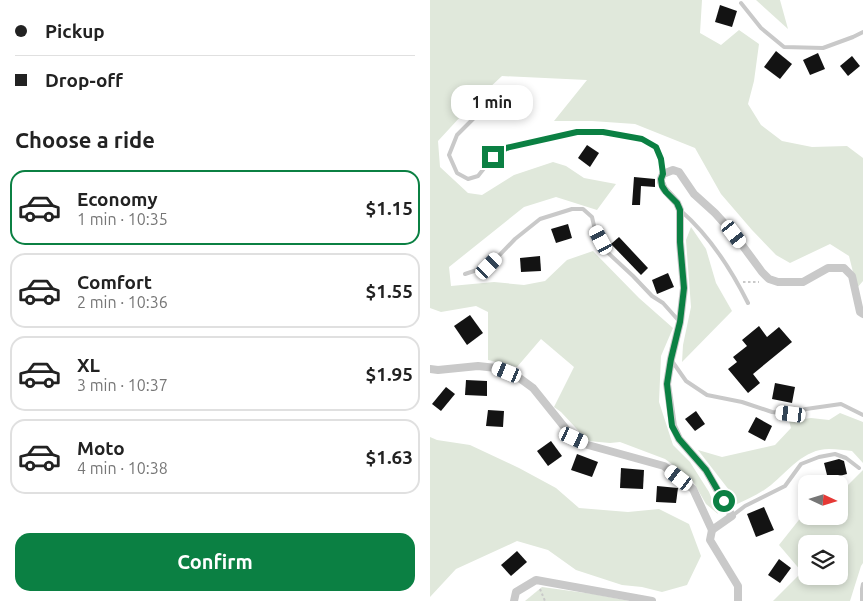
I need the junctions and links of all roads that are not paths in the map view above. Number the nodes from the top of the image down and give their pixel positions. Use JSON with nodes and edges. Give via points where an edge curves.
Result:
{"nodes":[{"id":1,"x":742,"y":3,"type":"dead end"},
{"id":2,"x":863,"y":32,"type":"edge"},
{"id":3,"x":494,"y":96,"type":"dead end"},
{"id":4,"x":663,"y":174,"type":"junction"},
{"id":5,"x":680,"y":210,"type":"junction"},
{"id":6,"x":465,"y":274,"type":"dead end"},
{"id":7,"x":748,"y":303,"type":"dead end"},
{"id":8,"x":862,"y":311,"type":"edge"},
{"id":9,"x":680,"y":322,"type":"junction"},
{"id":10,"x":671,"y":359,"type":"junction"},
{"id":11,"x":430,"y":369,"type":"edge"},
{"id":12,"x":863,"y":415,"type":"edge"},
{"id":13,"x":859,"y":468,"type":"dead end"},
{"id":14,"x":732,"y":516,"type":"junction"},
{"id":15,"x":712,"y":530,"type":"junction"},
{"id":16,"x":863,"y":584,"type":"edge"},
{"id":17,"x":514,"y":601,"type":"edge"},
{"id":18,"x":652,"y":601,"type":"edge"},
{"id":19,"x":738,"y":601,"type":"edge"},
{"id":20,"x":862,"y":601,"type":"edge"}],
"edges":[{"from":1,"to":2,"type":"lane","via":[[762,28],[784,47],[823,48]]},
{"from":3,"to":4,"type":"lane","via":[[457,135],[449,155],[457,173],[468,179],[478,176],[493,157],[506,148],[577,132],[603,132],[642,139],[656,147]]},
{"from":4,"to":5,"type":"street","via":[[662,186]]},
{"from":4,"to":8,"type":"street","via":[[673,170],[680,172],[694,194],[715,213],[769,279],[803,282],[828,268],[844,268],[852,276]]},
{"from":5,"to":7,"type":"lane","via":[[709,241],[738,282]]},
{"from":5,"to":9,"type":"street","via":[[684,288]]},
{"from":6,"to":9,"type":"lane","via":[[489,266],[540,219],[582,209],[592,217],[606,251]]},
{"from":9,"to":10,"type":"street"},
{"from":10,"to":12,"type":"lane","via":[[686,381],[707,394],[772,412],[791,414],[841,404]]},
{"from":10,"to":14,"type":"street","via":[[667,384],[672,426],[706,470]]},
{"from":11,"to":15,"type":"street","via":[[478,366],[496,368],[518,377],[533,388],[574,438],[588,445],[664,466],[694,489]]},
{"from":13,"to":14,"type":"lane","via":[[835,454],[819,457],[801,464],[785,486]]},
{"from":14,"to":15,"type":"street"},
{"from":15,"to":19,"type":"street","via":[[710,540],[738,586]]},
{"from":16,"to":20,"type":"lane"},
{"from":17,"to":18,"type":"street","via":[[516,592],[536,580]]}]}
